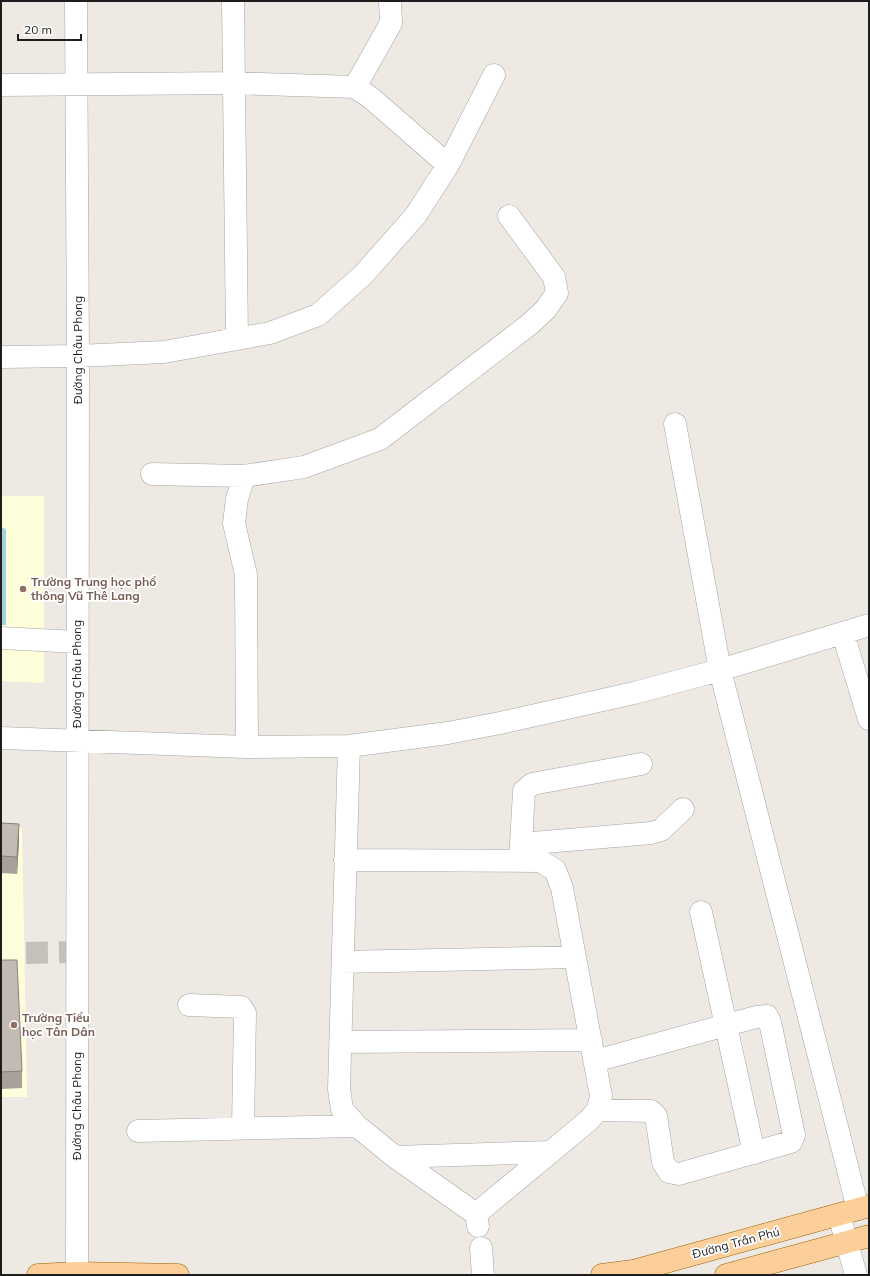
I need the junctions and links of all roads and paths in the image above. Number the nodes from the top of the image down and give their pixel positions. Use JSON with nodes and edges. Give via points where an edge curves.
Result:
{"nodes":[{"id":1,"x":76,"y":1,"type":"edge"},
{"id":2,"x":233,"y":1,"type":"edge"},
{"id":3,"x":390,"y":1,"type":"edge"},
{"id":4,"x":494,"y":75,"type":"dead end"},
{"id":5,"x":234,"y":83,"type":"junction"},
{"id":6,"x":77,"y":84,"type":"junction"},
{"id":7,"x":1,"y":85,"type":"edge"},
{"id":8,"x":355,"y":87,"type":"junction"},
{"id":9,"x":448,"y":166,"type":"junction"},
{"id":10,"x":509,"y":216,"type":"dead end"},
{"id":11,"x":237,"y":339,"type":"junction"},
{"id":12,"x":78,"y":356,"type":"junction"},
{"id":13,"x":1,"y":357,"type":"edge"},
{"id":14,"x":675,"y":424,"type":"dead end"},
{"id":15,"x":152,"y":474,"type":"dead end"},
{"id":16,"x":244,"y":476,"type":"junction"},
{"id":17,"x":869,"y":625,"type":"edge"},
{"id":18,"x":843,"y":634,"type":"junction"},
{"id":19,"x":1,"y":638,"type":"edge"},
{"id":20,"x":77,"y":642,"type":"junction"},
{"id":21,"x":720,"y":670,"type":"junction"},
{"id":22,"x":869,"y":719,"type":"edge"},
{"id":23,"x":1,"y":738,"type":"edge"},
{"id":24,"x":77,"y":740,"type":"junction"},
{"id":25,"x":349,"y":746,"type":"junction"},
{"id":26,"x":247,"y":747,"type":"junction"},
{"id":27,"x":641,"y":764,"type":"dead end"},
{"id":28,"x":683,"y":809,"type":"dead end"},
{"id":29,"x":520,"y":852,"type":"junction"},
{"id":30,"x":346,"y":860,"type":"junction"},
{"id":31,"x":701,"y":912,"type":"dead end"},
{"id":32,"x":575,"y":957,"type":"junction"},
{"id":33,"x":343,"y":962,"type":"junction"},
{"id":34,"x":189,"y":1005,"type":"dead end"},
{"id":35,"x":727,"y":1025,"type":"junction"},
{"id":36,"x":591,"y":1040,"type":"junction"},
{"id":37,"x":340,"y":1042,"type":"junction"},
{"id":38,"x":595,"y":1061,"type":"junction"},
{"id":39,"x":598,"y":1110,"type":"junction"},
{"id":40,"x":357,"y":1126,"type":"junction"},
{"id":41,"x":243,"y":1127,"type":"junction"},
{"id":42,"x":138,"y":1131,"type":"dead end"},
{"id":43,"x":552,"y":1152,"type":"junction"},
{"id":44,"x":754,"y":1153,"type":"junction"},
{"id":45,"x":395,"y":1157,"type":"junction"},
{"id":46,"x":856,"y":1210,"type":"edge"},
{"id":47,"x":869,"y":1236,"type":"edge"},
{"id":48,"x":847,"y":1243,"type":"junction"},
{"id":49,"x":481,"y":1248,"type":"dead end"},
{"id":50,"x":77,"y":1274,"type":"edge"},
{"id":51,"x":38,"y":1275,"type":"edge"},
{"id":52,"x":178,"y":1275,"type":"edge"},
{"id":53,"x":483,"y":1275,"type":"edge"},
{"id":54,"x":602,"y":1275,"type":"edge"},
{"id":55,"x":726,"y":1275,"type":"edge"},
{"id":56,"x":856,"y":1275,"type":"edge"}],
"edges":[{"from":1,"to":6,"type":"street","name":"Đường Châu Phong"},
{"from":2,"to":5,"type":"street"},
{"from":3,"to":8,"type":"street","via":[[390,23]]},
{"from":4,"to":9,"type":"street"},
{"from":5,"to":6,"type":"street"},
{"from":5,"to":8,"type":"street"},
{"from":5,"to":11,"type":"street"},
{"from":6,"to":7,"type":"street"},
{"from":6,"to":12,"type":"street","name":"Đường Châu Phong"},
{"from":8,"to":9,"type":"street"},
{"from":9,"to":11,"type":"street","via":[[416,215],[363,275],[318,315],[270,333]]},
{"from":10,"to":16,"type":"street","via":[[554,277],[557,293],[546,309],[380,439],[304,467]]},
{"from":11,"to":12,"type":"street","via":[[164,352]]},
{"from":12,"to":13,"type":"street"},
{"from":12,"to":20,"type":"street","name":"Đường Châu Phong"},
{"from":14,"to":21,"type":"street"},
{"from":15,"to":16,"type":"street"},
{"from":16,"to":26,"type":"street","via":[[237,499],[234,523],[246,575]]},
{"from":17,"to":18,"type":"street"},
{"from":18,"to":21,"type":"street"},
{"from":18,"to":22,"type":"street"},
{"from":19,"to":20,"type":"street"},
{"from":20,"to":24,"type":"street","name":"Đường Châu Phong"},
{"from":21,"to":25,"type":"street","via":[[634,693],[448,734]]},
{"from":21,"to":46,"type":"street"},
{"from":23,"to":24,"type":"street"},
{"from":24,"to":26,"type":"street"},
{"from":24,"to":50,"type":"street","name":"Đường Châu Phong"},
{"from":25,"to":26,"type":"street"},
{"from":25,"to":30,"type":"street"},
{"from":27,"to":29,"type":"street","via":[[532,784],[524,791]]},
{"from":28,"to":29,"type":"street","via":[[660,830],[651,833]]},
{"from":29,"to":30,"type":"street"},
{"from":29,"to":32,"type":"street","via":[[554,870],[562,888]]},
{"from":30,"to":33,"type":"street"},
{"from":31,"to":35,"type":"street"},
{"from":32,"to":33,"type":"street"},
{"from":32,"to":36,"type":"street"},
{"from":33,"to":37,"type":"street"},
{"from":34,"to":41,"type":"street","via":[[241,1007],[245,1013]]},
{"from":35,"to":38,"type":"street"},
{"from":35,"to":44,"type":"street"},
{"from":35,"to":44,"type":"street","via":[[766,1016],[770,1022],[794,1136],[791,1142]]},
{"from":36,"to":37,"type":"street"},
{"from":36,"to":38,"type":"street"},
{"from":37,"to":40,"type":"street","via":[[339,1089],[342,1109]]},
{"from":38,"to":39,"type":"street","via":[[601,1096]]},
{"from":39,"to":43,"type":"street"},
{"from":39,"to":44,"type":"street","via":[[651,1111],[656,1116],[663,1162],[669,1172],[679,1174]]},
{"from":40,"to":41,"type":"street"},
{"from":40,"to":45,"type":"street"},
{"from":41,"to":42,"type":"street"},
{"from":43,"to":45,"type":"street"},
{"from":43,"to":45,"type":"street","via":[[477,1220]]},
{"from":46,"to":48,"type":"street"},
{"from":46,"to":54,"type":"main road","name":"Đường Trần Phú","via":[[633,1271]]},
{"from":47,"to":48,"type":"main road"},
{"from":48,"to":55,"type":"main road"},
{"from":48,"to":56,"type":"street"},
{"from":49,"to":53,"type":"street"},
{"from":50,"to":51,"type":"main road"},
{"from":50,"to":52,"type":"main road"}]}
